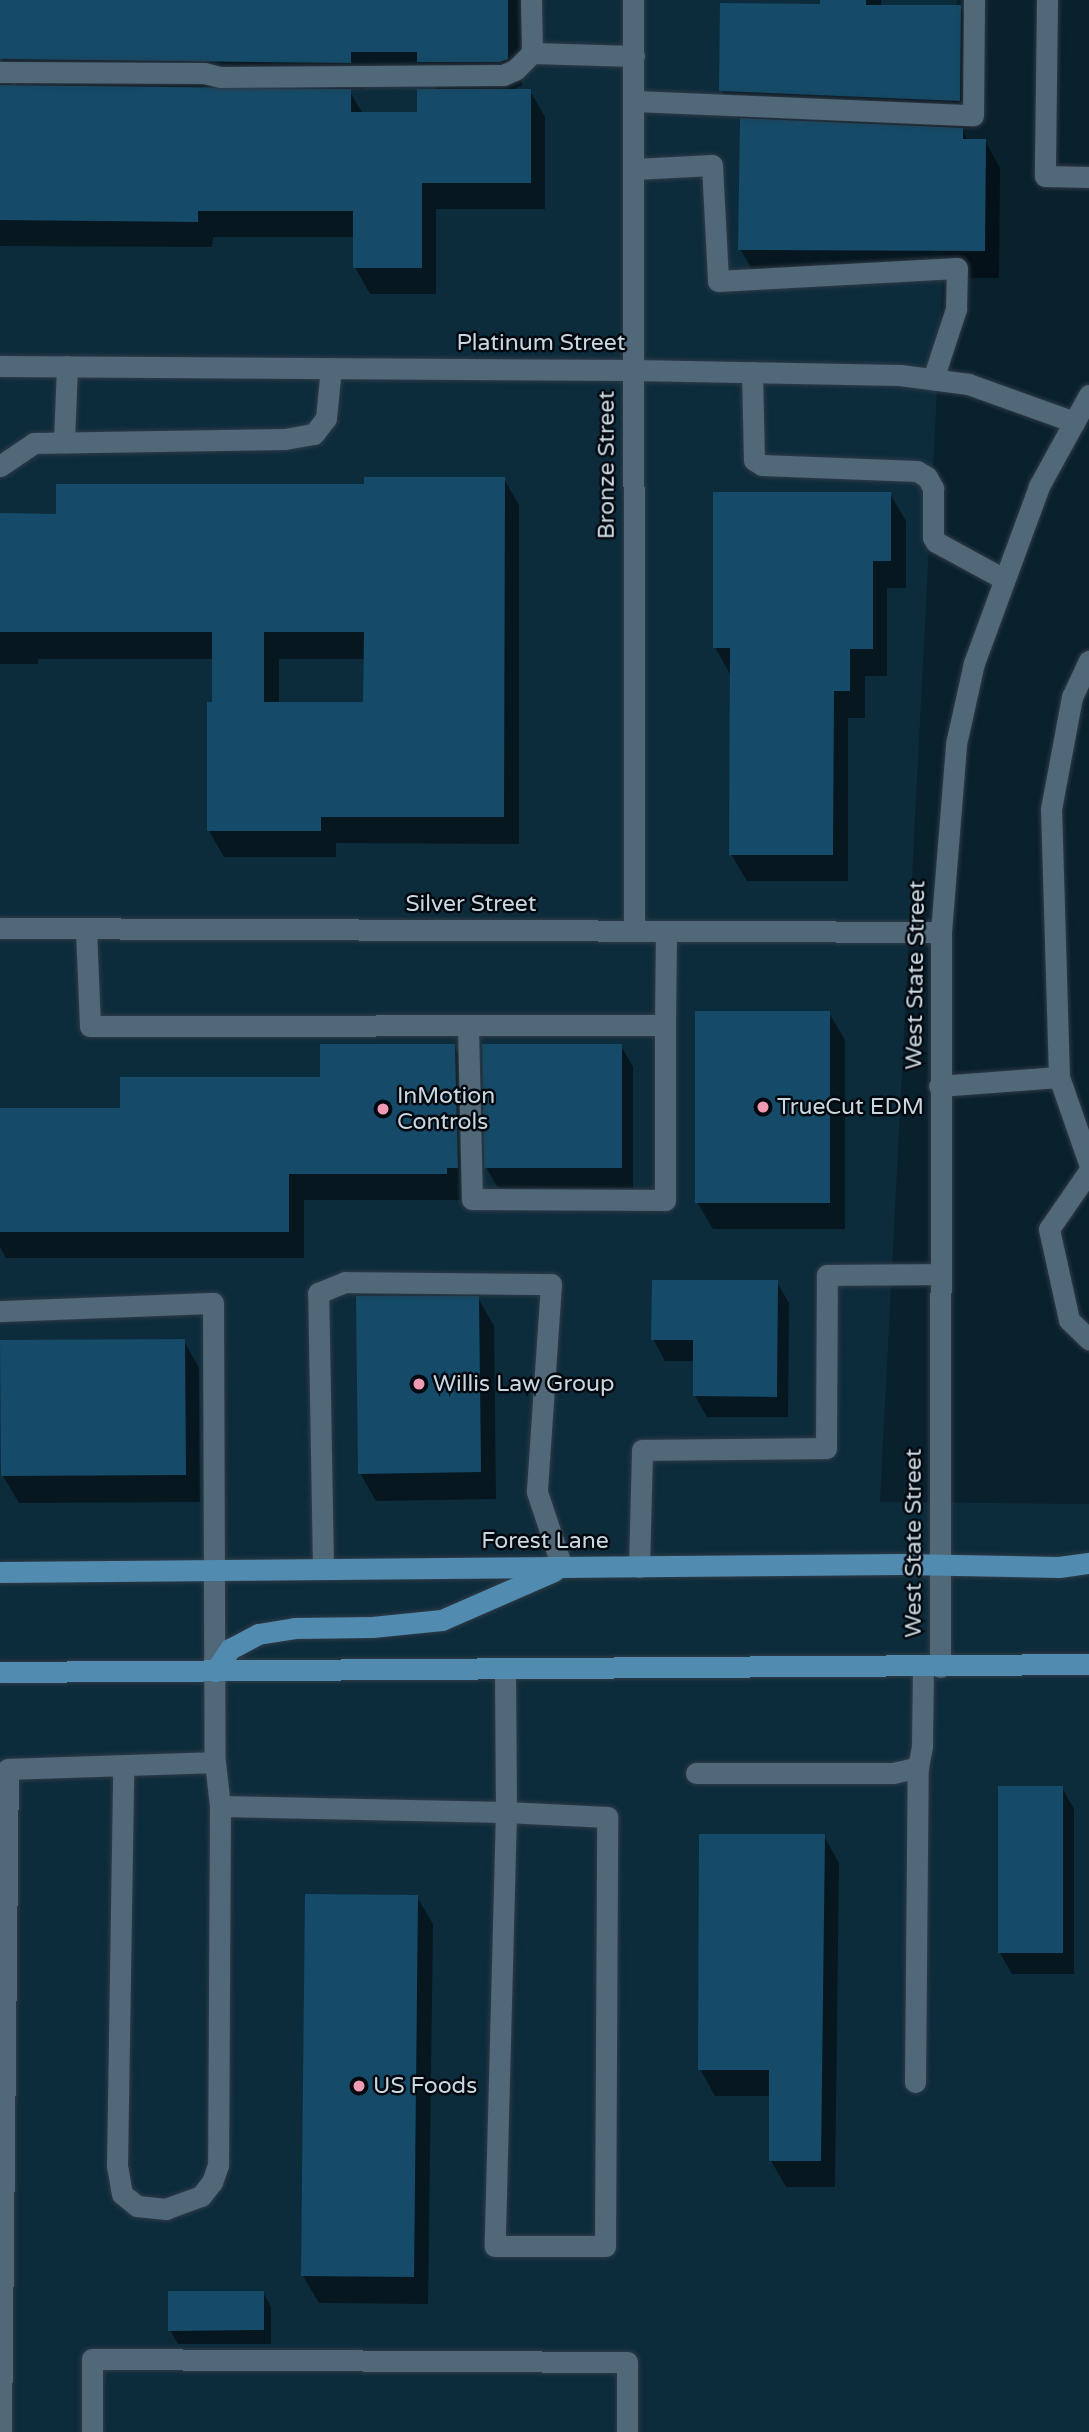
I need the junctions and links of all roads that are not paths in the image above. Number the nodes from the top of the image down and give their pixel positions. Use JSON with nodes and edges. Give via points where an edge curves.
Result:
{"nodes":[{"id":1,"x":531,"y":0,"type":"edge"},
{"id":2,"x":633,"y":0,"type":"edge"},
{"id":3,"x":974,"y":0,"type":"edge"},
{"id":4,"x":1047,"y":0,"type":"edge"},
{"id":5,"x":532,"y":53,"type":"junction"},
{"id":6,"x":634,"y":56,"type":"junction"},
{"id":7,"x":0,"y":72,"type":"edge"},
{"id":8,"x":634,"y":101,"type":"junction"},
{"id":9,"x":635,"y":169,"type":"junction"},
{"id":10,"x":1089,"y":177,"type":"edge"},
{"id":11,"x":0,"y":366,"type":"edge"},
{"id":12,"x":67,"y":366,"type":"junction"},
{"id":13,"x":331,"y":368,"type":"junction"},
{"id":14,"x":634,"y":370,"type":"junction"},
{"id":15,"x":752,"y":372,"type":"junction"},
{"id":16,"x":933,"y":379,"type":"junction"},
{"id":17,"x":1089,"y":395,"type":"edge"},
{"id":18,"x":1074,"y":422,"type":"junction"},
{"id":19,"x":64,"y":441,"type":"junction"},
{"id":20,"x":0,"y":466,"type":"edge"},
{"id":21,"x":1004,"y":579,"type":"junction"},
{"id":22,"x":1089,"y":661,"type":"edge"},
{"id":23,"x":0,"y":928,"type":"edge"},
{"id":24,"x":86,"y":930,"type":"junction"},
{"id":25,"x":634,"y":931,"type":"junction"},
{"id":26,"x":666,"y":931,"type":"junction"},
{"id":27,"x":941,"y":932,"type":"junction"},
{"id":28,"x":664,"y":1025,"type":"junction"},
{"id":29,"x":468,"y":1026,"type":"junction"},
{"id":30,"x":1059,"y":1077,"type":"junction"},
{"id":31,"x":939,"y":1086,"type":"junction"},
{"id":32,"x":1089,"y":1163,"type":"edge"},
{"id":33,"x":1089,"y":1171,"type":"edge"},
{"id":34,"x":940,"y":1274,"type":"junction"},
{"id":35,"x":0,"y":1311,"type":"edge"},
{"id":36,"x":1089,"y":1339,"type":"edge"},
{"id":37,"x":1089,"y":1563,"type":"edge"},
{"id":38,"x":941,"y":1564,"type":"junction"},
{"id":39,"x":562,"y":1567,"type":"junction"},
{"id":40,"x":639,"y":1567,"type":"junction"},
{"id":41,"x":323,"y":1568,"type":"junction"},
{"id":42,"x":213,"y":1570,"type":"junction"},
{"id":43,"x":0,"y":1572,"type":"edge"},
{"id":44,"x":1089,"y":1664,"type":"edge"},
{"id":45,"x":931,"y":1667,"type":"junction"},
{"id":46,"x":505,"y":1670,"type":"junction"},
{"id":47,"x":215,"y":1671,"type":"junction"},
{"id":48,"x":0,"y":1672,"type":"edge"},
{"id":49,"x":215,"y":1762,"type":"junction"},
{"id":50,"x":123,"y":1767,"type":"junction"},
{"id":51,"x":918,"y":1767,"type":"junction"},
{"id":52,"x":4,"y":1769,"type":"edge"},
{"id":53,"x":696,"y":1773,"type":"dead end"},
{"id":54,"x":220,"y":1806,"type":"junction"},
{"id":55,"x":506,"y":1812,"type":"junction"},
{"id":56,"x":3,"y":1967,"type":"edge"},
{"id":57,"x":915,"y":2082,"type":"dead end"},
{"id":58,"x":1,"y":2432,"type":"edge"},
{"id":59,"x":92,"y":2432,"type":"edge"},
{"id":60,"x":627,"y":2432,"type":"edge"}],
"edges":[{"from":1,"to":5,"type":"street"},
{"from":2,"to":6,"type":"street","name":"Bronze Street"},
{"from":3,"to":8,"type":"street","via":[[973,115]]},
{"from":4,"to":10,"type":"street","via":[[1045,176]]},
{"from":5,"to":6,"type":"street"},
{"from":5,"to":7,"type":"street","via":[[503,75],[220,77],[204,73]]},
{"from":6,"to":8,"type":"street","name":"Bronze Street"},
{"from":8,"to":9,"type":"street","name":"Bronze Street"},
{"from":9,"to":14,"type":"street","name":"Bronze Street"},
{"from":9,"to":16,"type":"street","via":[[712,165],[718,281],[957,268],[956,309]]},
{"from":11,"to":12,"type":"street","name":"Platinum Street"},
{"from":12,"to":13,"type":"street","name":"Platinum Street"},
{"from":12,"to":19,"type":"street"},
{"from":13,"to":14,"type":"street","name":"Platinum Street"},
{"from":13,"to":19,"type":"street","via":[[326,418],[314,434],[285,439]]},
{"from":14,"to":15,"type":"street","name":"Platinum Street"},
{"from":14,"to":25,"type":"street","name":"Bronze Street"},
{"from":15,"to":16,"type":"street","name":"Platinum Street"},
{"from":15,"to":21,"type":"street","via":[[754,460],[762,465],[917,471],[933,488],[936,542]]},
{"from":16,"to":18,"type":"street","name":"Platinum Street","via":[[968,384]]},
{"from":17,"to":18,"type":"street","name":"West State Street"},
{"from":18,"to":21,"type":"street","name":"West State Street","via":[[1039,486]]},
{"from":19,"to":20,"type":"street","via":[[34,443]]},
{"from":21,"to":27,"type":"street","name":"West State Street","via":[[974,663],[956,744]]},
{"from":22,"to":30,"type":"street","via":[[1072,697],[1051,809]]},
{"from":23,"to":24,"type":"street","name":"Silver Street"},
{"from":24,"to":25,"type":"street","name":"Silver Street"},
{"from":24,"to":29,"type":"street","via":[[90,1026]]},
{"from":25,"to":26,"type":"street","name":"Silver Street"},
{"from":26,"to":27,"type":"street","name":"Silver Street"},
{"from":26,"to":28,"type":"street"},
{"from":27,"to":31,"type":"street","name":"West State Street"},
{"from":28,"to":29,"type":"street"},
{"from":28,"to":29,"type":"street","via":[[664,1200],[472,1199]]},
{"from":30,"to":31,"type":"street"},
{"from":30,"to":32,"type":"street"},
{"from":31,"to":34,"type":"street","name":"West State Street"},
{"from":33,"to":36,"type":"street","via":[[1049,1229],[1069,1320]]},
{"from":34,"to":38,"type":"street","name":"West State Street"},
{"from":34,"to":40,"type":"street","via":[[827,1275],[826,1447],[642,1450]]},
{"from":35,"to":42,"type":"street","via":[[213,1303]]},
{"from":37,"to":38,"type":"main road","name":"Forest Lane","via":[[1059,1567]]},
{"from":38,"to":40,"type":"main road","name":"Forest Lane"},
{"from":38,"to":45,"type":"street","name":"West State Street"},
{"from":39,"to":40,"type":"main road","name":"Forest Lane"},
{"from":39,"to":41,"type":"main road","name":"Forest Lane"},
{"from":39,"to":41,"type":"street","via":[[537,1492],[551,1284],[345,1282],[318,1293]]},
{"from":39,"to":47,"type":"main road","via":[[442,1620],[258,1633],[230,1649]]},
{"from":41,"to":42,"type":"main road","name":"Forest Lane"},
{"from":42,"to":43,"type":"main road","name":"Forest Lane"},
{"from":42,"to":47,"type":"street"},
{"from":44,"to":45,"type":"main road"},
{"from":45,"to":46,"type":"main road"},
{"from":45,"to":51,"type":"street","name":"West State Street"},
{"from":46,"to":47,"type":"main road"},
{"from":46,"to":55,"type":"street"},
{"from":47,"to":48,"type":"main road"},
{"from":47,"to":49,"type":"street"},
{"from":49,"to":50,"type":"street"},
{"from":49,"to":54,"type":"street"},
{"from":50,"to":52,"type":"street"},
{"from":50,"to":54,"type":"street","via":[[117,2166],[122,2194],[137,2206],[166,2209],[201,2196],[218,2165]]},
{"from":51,"to":53,"type":"street","via":[[893,1773]]},
{"from":51,"to":57,"type":"street","name":"West State Street"},
{"from":52,"to":56,"type":"street"},
{"from":54,"to":55,"type":"street"},
{"from":55,"to":55,"type":"street","via":[[607,1817],[605,2246],[495,2246]]},
{"from":56,"to":58,"type":"street"},
{"from":59,"to":60,"type":"street","via":[[92,2359],[627,2362]]}]}
